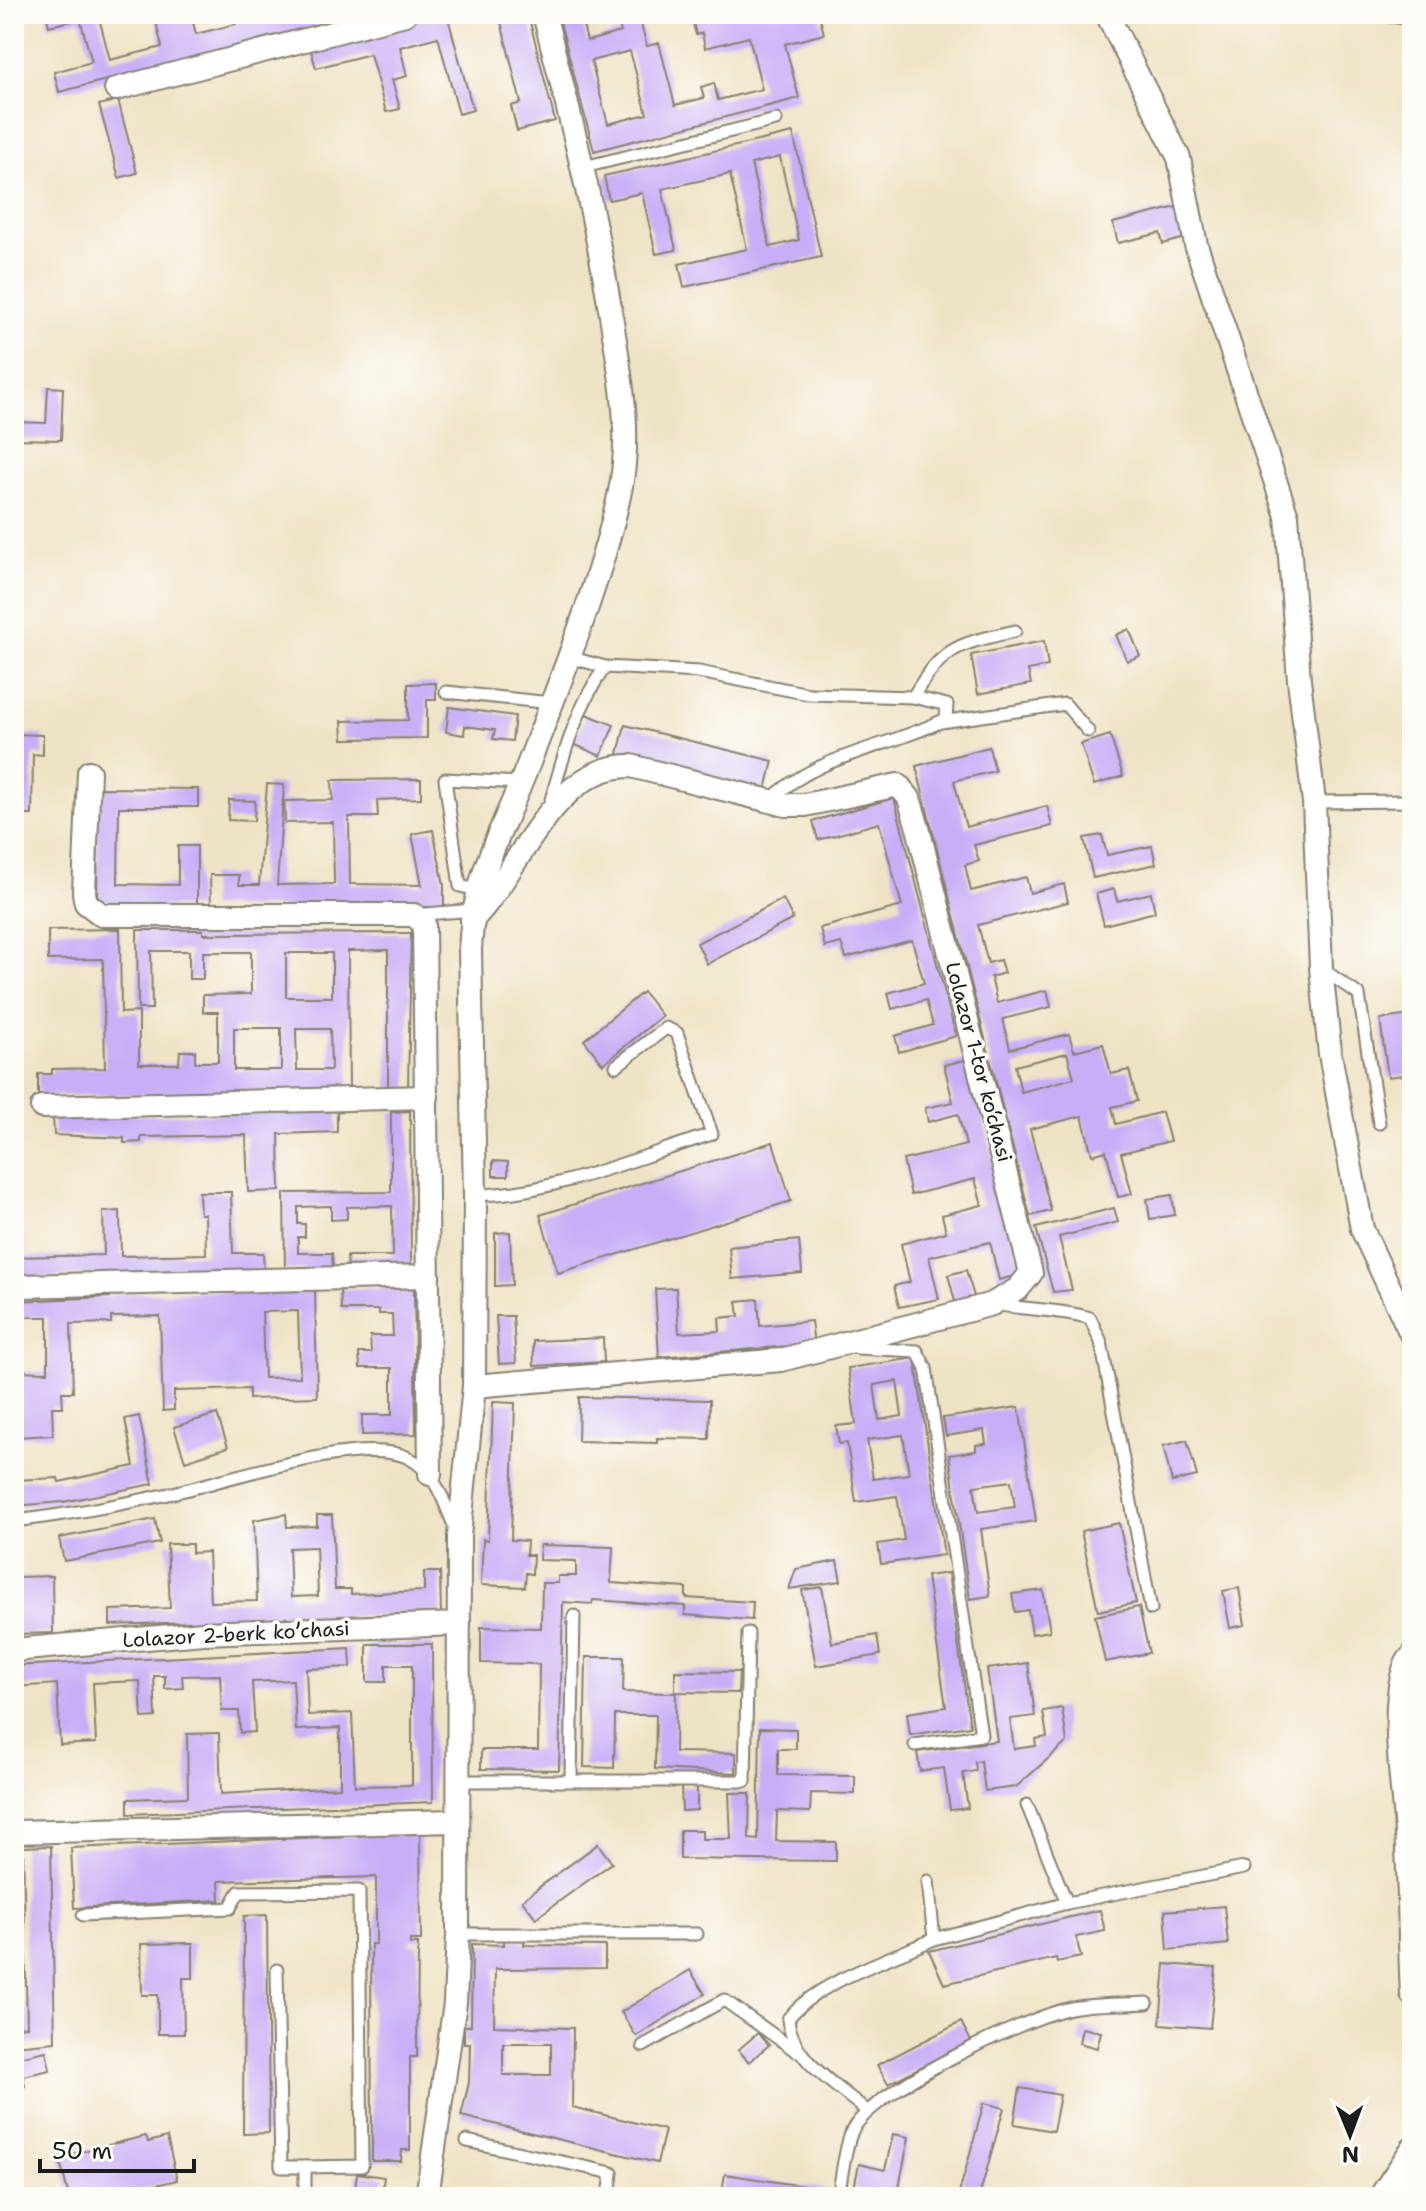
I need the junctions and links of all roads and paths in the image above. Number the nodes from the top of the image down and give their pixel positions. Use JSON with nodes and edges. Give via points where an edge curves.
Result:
{"nodes":[{"id":1,"x":405,"y":14,"type":"edge"},
{"id":2,"x":544,"y":14,"type":"edge"},
{"id":3,"x":1107,"y":14,"type":"edge"},
{"id":4,"x":1378,"y":14,"type":"edge"},
{"id":5,"x":1404,"y":18,"type":"dead end"},
{"id":6,"x":116,"y":89,"type":"dead end"},
{"id":7,"x":776,"y":120,"type":"dead end"},
{"id":8,"x":584,"y":167,"type":"junction"},
{"id":9,"x":1015,"y":631,"type":"dead end"},
{"id":10,"x":568,"y":656,"type":"junction"},
{"id":11,"x":605,"y":667,"type":"junction"},
{"id":12,"x":446,"y":692,"type":"dead end"},
{"id":13,"x":913,"y":697,"type":"junction"},
{"id":14,"x":551,"y":703,"type":"junction"},
{"id":15,"x":940,"y":722,"type":"junction"},
{"id":16,"x":1088,"y":731,"type":"dead end"},
{"id":17,"x":89,"y":772,"type":"dead end"},
{"id":18,"x":520,"y":783,"type":"junction"},
{"id":19,"x":768,"y":801,"type":"junction"},
{"id":20,"x":1412,"y":801,"type":"edge"},
{"id":21,"x":1314,"y":802,"type":"junction"},
{"id":22,"x":547,"y":816,"type":"junction"},
{"id":23,"x":474,"y":907,"type":"junction"},
{"id":24,"x":414,"y":915,"type":"junction"},
{"id":25,"x":1321,"y":968,"type":"junction"},
{"id":26,"x":616,"y":1066,"type":"dead end"},
{"id":27,"x":427,"y":1097,"type":"junction"},
{"id":28,"x":42,"y":1107,"type":"dead end"},
{"id":29,"x":1379,"y":1123,"type":"dead end"},
{"id":30,"x":475,"y":1194,"type":"junction"},
{"id":31,"x":428,"y":1276,"type":"junction"},
{"id":32,"x":20,"y":1286,"type":"dead end"},
{"id":33,"x":992,"y":1304,"type":"junction"},
{"id":34,"x":1412,"y":1336,"type":"edge"},
{"id":35,"x":828,"y":1348,"type":"junction"},
{"id":36,"x":474,"y":1386,"type":"junction"},
{"id":37,"x":430,"y":1474,"type":"junction"},
{"id":38,"x":14,"y":1521,"type":"edge"},
{"id":39,"x":459,"y":1536,"type":"junction"},
{"id":40,"x":1151,"y":1609,"type":"dead end"},
{"id":41,"x":574,"y":1616,"type":"dead end"},
{"id":42,"x":459,"y":1624,"type":"junction"},
{"id":43,"x":748,"y":1633,"type":"dead end"},
{"id":44,"x":14,"y":1650,"type":"edge"},
{"id":45,"x":1412,"y":1656,"type":"edge"},
{"id":46,"x":915,"y":1745,"type":"dead end"},
{"id":47,"x":571,"y":1778,"type":"junction"},
{"id":48,"x":457,"y":1781,"type":"junction"},
{"id":49,"x":1027,"y":1805,"type":"dead end"},
{"id":50,"x":457,"y":1821,"type":"junction"},
{"id":51,"x":14,"y":1832,"type":"edge"},
{"id":52,"x":1244,"y":1868,"type":"dead end"},
{"id":53,"x":928,"y":1881,"type":"dead end"},
{"id":54,"x":1067,"y":1903,"type":"junction"},
{"id":55,"x":83,"y":1915,"type":"dead end"},
{"id":56,"x":458,"y":1934,"type":"junction"},
{"id":57,"x":697,"y":1934,"type":"dead end"},
{"id":58,"x":934,"y":1939,"type":"junction"},
{"id":59,"x":277,"y":1970,"type":"dead end"},
{"id":60,"x":1412,"y":1994,"type":"edge"},
{"id":61,"x":1147,"y":2003,"type":"dead end"},
{"id":62,"x":643,"y":2046,"type":"dead end"},
{"id":63,"x":799,"y":2054,"type":"junction"},
{"id":64,"x":867,"y":2111,"type":"junction"},
{"id":65,"x":467,"y":2141,"type":"dead end"},
{"id":66,"x":1412,"y":2149,"type":"edge"},
{"id":67,"x":305,"y":2167,"type":"junction"},
{"id":68,"x":305,"y":2197,"type":"edge"},
{"id":69,"x":427,"y":2197,"type":"edge"},
{"id":70,"x":609,"y":2197,"type":"edge"},
{"id":71,"x":838,"y":2197,"type":"edge"},
{"id":72,"x":1380,"y":2197,"type":"edge"}],
"edges":[{"from":1,"to":6,"type":"street"},
{"from":2,"to":8,"type":"street"},
{"from":3,"to":21,"type":"street","via":[[1179,158],[1196,245],[1287,516]]},
{"from":4,"to":5,"type":"lane"},
{"from":7,"to":8,"type":"lane"},
{"from":8,"to":10,"type":"street","via":[[626,416],[620,495]]},
{"from":9,"to":13,"type":"lane","via":[[959,644],[928,671]]},
{"from":10,"to":11,"type":"lane"},
{"from":10,"to":14,"type":"street"},
{"from":11,"to":13,"type":"lane","via":[[699,672],[809,694]]},
{"from":11,"to":22,"type":"lane","via":[[567,741]]},
{"from":12,"to":14,"type":"lane"},
{"from":13,"to":15,"type":"lane","via":[[947,705],[946,719]]},
{"from":14,"to":18,"type":"street"},
{"from":15,"to":16,"type":"lane","via":[[1065,704]]},
{"from":15,"to":19,"type":"lane","via":[[840,755],[788,782]]},
{"from":17,"to":24,"type":"street","via":[[84,893],[86,903],[102,915]]},
{"from":18,"to":23,"type":"street","via":[[486,859]]},
{"from":18,"to":23,"type":"lane","via":[[445,779],[460,886]]},
{"from":19,"to":22,"type":"street","name":"Lolazor 1-tor ko‘chasi","via":[[631,766],[609,766],[580,782]]},
{"from":19,"to":33,"type":"street","name":"Lolazor 1-tor ko‘chasi","via":[[805,805],[898,785],[909,798],[1029,1254],[1031,1273],[1018,1289]]},
{"from":20,"to":21,"type":"lane"},
{"from":21,"to":25,"type":"street"},
{"from":22,"to":23,"type":"street","name":"Lolazor 1-tor ko‘chasi","via":[[501,887]]},
{"from":23,"to":24,"type":"lane"},
{"from":23,"to":30,"type":"street"},
{"from":24,"to":27,"type":"street","via":[[426,934]]},
{"from":25,"to":29,"type":"lane","via":[[1359,995]]},
{"from":25,"to":34,"type":"street","via":[[1330,1054],[1362,1229]]},
{"from":26,"to":30,"type":"lane","via":[[666,1028],[677,1033],[712,1134],[536,1188]]},
{"from":27,"to":28,"type":"street"},
{"from":27,"to":31,"type":"street"},
{"from":30,"to":36,"type":"street"},
{"from":31,"to":32,"type":"street"},
{"from":31,"to":37,"type":"street"},
{"from":33,"to":35,"type":"street","name":"Lolazor 1-tor ko‘chasi"},
{"from":33,"to":40,"type":"lane","via":[[1090,1318],[1101,1342]]},
{"from":35,"to":36,"type":"street","name":"Lolazor 1-tor ko‘chasi","via":[[781,1360]]},
{"from":35,"to":46,"type":"lane","via":[[917,1351],[926,1368],[981,1735]]},
{"from":36,"to":39,"type":"street"},
{"from":37,"to":38,"type":"lane","via":[[394,1453],[361,1452],[73,1514]]},
{"from":37,"to":39,"type":"lane"},
{"from":39,"to":42,"type":"street"},
{"from":41,"to":47,"type":"lane"},
{"from":42,"to":44,"type":"street","name":"Lolazor 2-berk koʼchasi","via":[[203,1633]]},
{"from":42,"to":48,"type":"street"},
{"from":43,"to":47,"type":"lane","via":[[745,1781]]},
{"from":45,"to":60,"type":"street","via":[[1402,1673],[1398,1742]]},
{"from":47,"to":48,"type":"lane"},
{"from":48,"to":50,"type":"street"},
{"from":49,"to":54,"type":"lane"},
{"from":50,"to":51,"type":"street"},
{"from":50,"to":56,"type":"street"},
{"from":52,"to":54,"type":"lane"},
{"from":53,"to":58,"type":"lane"},
{"from":54,"to":58,"type":"lane"},
{"from":55,"to":67,"type":"lane","via":[[230,1908],[239,1892],[359,1891],[362,2166]]},
{"from":56,"to":57,"type":"lane"},
{"from":56,"to":69,"type":"street","via":[[455,2003]]},
{"from":58,"to":63,"type":"lane","via":[[797,2007],[788,2019]]},
{"from":59,"to":67,"type":"lane","via":[[281,2167]]},
{"from":61,"to":64,"type":"lane","via":[[1068,2009],[976,2046],[886,2094]]},
{"from":62,"to":63,"type":"lane","via":[[724,2000]]},
{"from":63,"to":64,"type":"lane"},
{"from":64,"to":71,"type":"lane","via":[[852,2132]]},
{"from":65,"to":70,"type":"lane","via":[[612,2173]]},
{"from":66,"to":72,"type":"street"},
{"from":67,"to":68,"type":"lane"}]}
